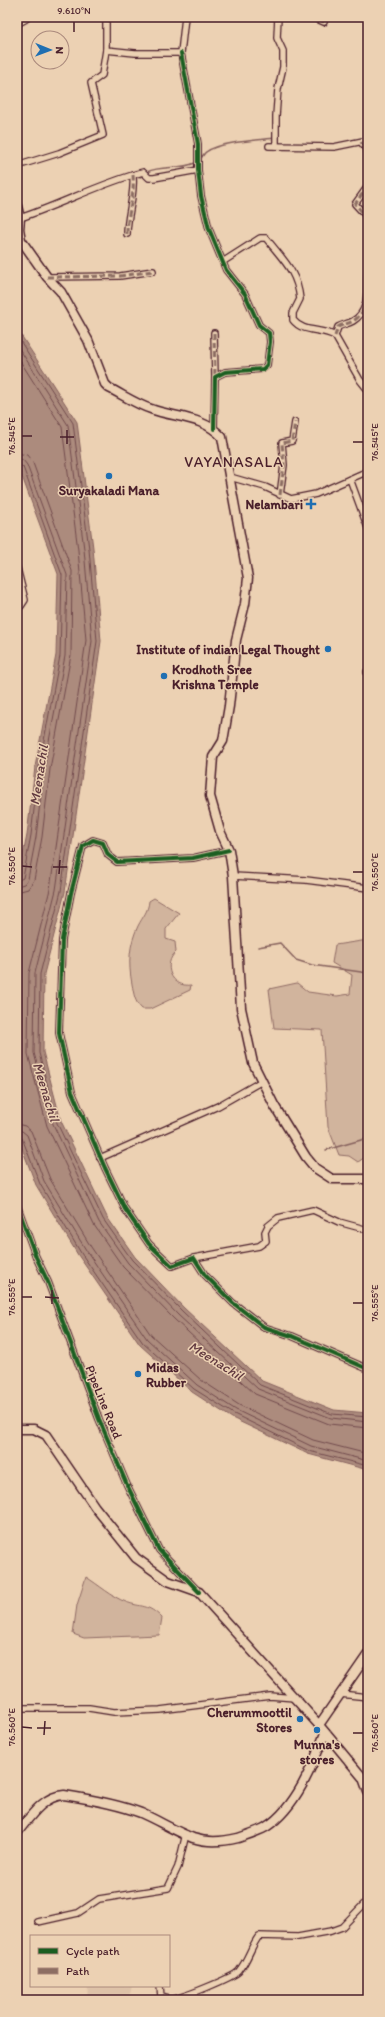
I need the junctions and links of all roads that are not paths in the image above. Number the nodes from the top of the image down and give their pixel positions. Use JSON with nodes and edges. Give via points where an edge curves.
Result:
{"nodes":[{"id":1,"x":106,"y":17,"type":"edge"},
{"id":2,"x":185,"y":17,"type":"edge"},
{"id":3,"x":278,"y":17,"type":"edge"},
{"id":4,"x":313,"y":17,"type":"edge"},
{"id":5,"x":26,"y":19,"type":"dead end"},
{"id":6,"x":324,"y":22,"type":"dead end"},
{"id":7,"x":17,"y":24,"type":"edge"},
{"id":8,"x":106,"y":50,"type":"junction"},
{"id":9,"x":181,"y":54,"type":"junction"},
{"id":10,"x":368,"y":140,"type":"edge"},
{"id":11,"x":361,"y":142,"type":"junction"},
{"id":12,"x":269,"y":146,"type":"dead end"},
{"id":13,"x":276,"y":146,"type":"junction"},
{"id":14,"x":368,"y":152,"type":"edge"},
{"id":15,"x":17,"y":166,"type":"edge"},
{"id":16,"x":198,"y":170,"type":"junction"},
{"id":17,"x":133,"y":175,"type":"junction"},
{"id":18,"x":368,"y":186,"type":"edge"},
{"id":19,"x":17,"y":206,"type":"edge"},
{"id":20,"x":20,"y":218,"type":"junction"},
{"id":21,"x":368,"y":218,"type":"edge"},
{"id":22,"x":127,"y":234,"type":"dead end"},
{"id":23,"x":224,"y":261,"type":"junction"},
{"id":24,"x":153,"y":272,"type":"dead end"},
{"id":25,"x":368,"y":272,"type":"edge"},
{"id":26,"x":47,"y":277,"type":"junction"},
{"id":27,"x":214,"y":333,"type":"dead end"},
{"id":28,"x":335,"y":336,"type":"junction"},
{"id":29,"x":215,"y":377,"type":"junction"},
{"id":30,"x":368,"y":390,"type":"edge"},
{"id":31,"x":295,"y":422,"type":"dead end"},
{"id":32,"x":214,"y":428,"type":"junction"},
{"id":33,"x":368,"y":471,"type":"edge"},
{"id":34,"x":230,"y":477,"type":"junction"},
{"id":35,"x":350,"y":480,"type":"junction"},
{"id":36,"x":280,"y":494,"type":"junction"},
{"id":37,"x":368,"y":528,"type":"edge"},
{"id":38,"x":17,"y":568,"type":"edge"},
{"id":39,"x":17,"y":608,"type":"edge"},
{"id":40,"x":229,"y":850,"type":"junction"},
{"id":41,"x":233,"y":876,"type":"junction"},
{"id":42,"x":368,"y":888,"type":"edge"},
{"id":43,"x":262,"y":1081,"type":"junction"},
{"id":44,"x":100,"y":1158,"type":"junction"},
{"id":45,"x":368,"y":1179,"type":"edge"},
{"id":46,"x":17,"y":1205,"type":"edge"},
{"id":47,"x":368,"y":1230,"type":"edge"},
{"id":48,"x":194,"y":1258,"type":"junction"},
{"id":49,"x":368,"y":1369,"type":"edge"},
{"id":50,"x":17,"y":1429,"type":"edge"},
{"id":51,"x":199,"y":1592,"type":"junction"},
{"id":52,"x":368,"y":1654,"type":"edge"},
{"id":53,"x":340,"y":1694,"type":"junction"},
{"id":54,"x":368,"y":1697,"type":"edge"},
{"id":55,"x":296,"y":1698,"type":"junction"},
{"id":56,"x":17,"y":1708,"type":"edge"},
{"id":57,"x":319,"y":1725,"type":"junction"},
{"id":58,"x":325,"y":1733,"type":"junction"},
{"id":59,"x":368,"y":1792,"type":"edge"},
{"id":60,"x":17,"y":1833,"type":"edge"},
{"id":61,"x":186,"y":1834,"type":"junction"},
{"id":62,"x":368,"y":1900,"type":"edge"},
{"id":63,"x":38,"y":1922,"type":"dead end"},
{"id":64,"x":160,"y":1987,"type":"edge"},
{"id":65,"x":191,"y":1993,"type":"junction"},
{"id":66,"x":194,"y":2000,"type":"edge"}],
"edges":[{"from":1,"to":8,"type":"street"},
{"from":2,"to":9,"type":"street"},
{"from":3,"to":13,"type":"street","via":[[277,38],[283,51],[283,67],[278,90]]},
{"from":4,"to":6,"type":"street"},
{"from":5,"to":7,"type":"street"},
{"from":8,"to":9,"type":"street"},
{"from":8,"to":15,"type":"street","via":[[102,75],[91,83],[103,135],[59,153]]},
{"from":9,"to":16,"type":"street","via":[[196,131]]},
{"from":10,"to":11,"type":"street"},
{"from":11,"to":13,"type":"street","via":[[334,147]]},
{"from":11,"to":14,"type":"street"},
{"from":12,"to":13,"type":"street"},
{"from":16,"to":17,"type":"street","via":[[154,178],[149,178],[143,172]]},
{"from":16,"to":23,"type":"street","via":[[209,229]]},
{"from":17,"to":20,"type":"street"},
{"from":17,"to":22,"type":"street","via":[[134,192]]},
{"from":18,"to":21,"type":"street","via":[[355,204]]},
{"from":19,"to":20,"type":"main road"},
{"from":20,"to":26,"type":"main road","via":[[21,240]]},
{"from":23,"to":28,"type":"street","via":[[260,238],[266,238],[295,276],[300,299],[293,313],[293,320],[300,327],[328,332]]},
{"from":23,"to":29,"type":"street","via":[[226,270],[245,294],[259,325],[269,333],[270,342],[267,365],[263,369],[225,372]]},
{"from":24,"to":26,"type":"street","via":[[120,276]]},
{"from":25,"to":28,"type":"street","via":[[365,309],[352,322],[338,326]]},
{"from":26,"to":32,"type":"main road","via":[[61,292],[88,340],[100,376],[109,388],[151,409]]},
{"from":27,"to":29,"type":"street"},
{"from":28,"to":30,"type":"street"},
{"from":29,"to":32,"type":"street"},
{"from":31,"to":36,"type":"street","via":[[292,441],[282,443],[284,466]]},
{"from":32,"to":34,"type":"main road","via":[[222,437]]},
{"from":33,"to":35,"type":"street"},
{"from":34,"to":36,"type":"street","via":[[266,487]]},
{"from":34,"to":40,"type":"main road","via":[[248,578],[236,640],[223,741],[213,757],[210,796],[220,831]]},
{"from":35,"to":36,"type":"street","via":[[316,494],[291,499]]},
{"from":35,"to":37,"type":"street"},
{"from":38,"to":39,"type":"street","via":[[26,600]]},
{"from":40,"to":41,"type":"main road"},
{"from":40,"to":44,"type":"street","via":[[193,858],[117,862],[108,855],[103,843],[93,840],[83,846],[62,940],[59,1033],[72,1092]]},
{"from":41,"to":42,"type":"street","via":[[306,880]]},
{"from":41,"to":43,"type":"main road","via":[[241,1008],[253,1063]]},
{"from":43,"to":44,"type":"street","via":[[218,1106]]},
{"from":43,"to":45,"type":"main road","via":[[274,1106],[315,1168],[332,1179]]},
{"from":44,"to":48,"type":"street","via":[[125,1208],[149,1244],[172,1266]]},
{"from":46,"to":51,"type":"street","name":"PipeLine Road","via":[[127,1485],[159,1550]]},
{"from":47,"to":48,"type":"street","via":[[338,1222],[313,1210],[300,1212],[278,1218],[268,1226],[265,1232],[266,1240],[259,1246]]},
{"from":48,"to":49,"type":"street","via":[[227,1297],[264,1327],[292,1336]]},
{"from":50,"to":51,"type":"main road","via":[[34,1429],[46,1435],[95,1507],[136,1558],[168,1581]]},
{"from":51,"to":55,"type":"main road"},
{"from":52,"to":53,"type":"main road"},
{"from":53,"to":54,"type":"street"},
{"from":53,"to":57,"type":"main road"},
{"from":55,"to":56,"type":"street","via":[[270,1696],[160,1710],[114,1712],[89,1708]]},
{"from":55,"to":57,"type":"main road"},
{"from":57,"to":58,"type":"main road"},
{"from":58,"to":59,"type":"main road","via":[[363,1778]]},
{"from":58,"to":61,"type":"main road","via":[[315,1760],[297,1792],[275,1820],[251,1834],[217,1842]]},
{"from":60,"to":61,"type":"main road","via":[[37,1808],[53,1796],[64,1795],[140,1813]]},
{"from":61,"to":63,"type":"street","via":[[178,1867],[168,1888],[99,1899],[78,1913]]},
{"from":62,"to":65,"type":"street","via":[[342,1927],[331,1931],[298,1937],[259,1936],[238,1972]]},
{"from":64,"to":65,"type":"street","via":[[161,1997],[170,2000]]},
{"from":65,"to":66,"type":"street"}]}
